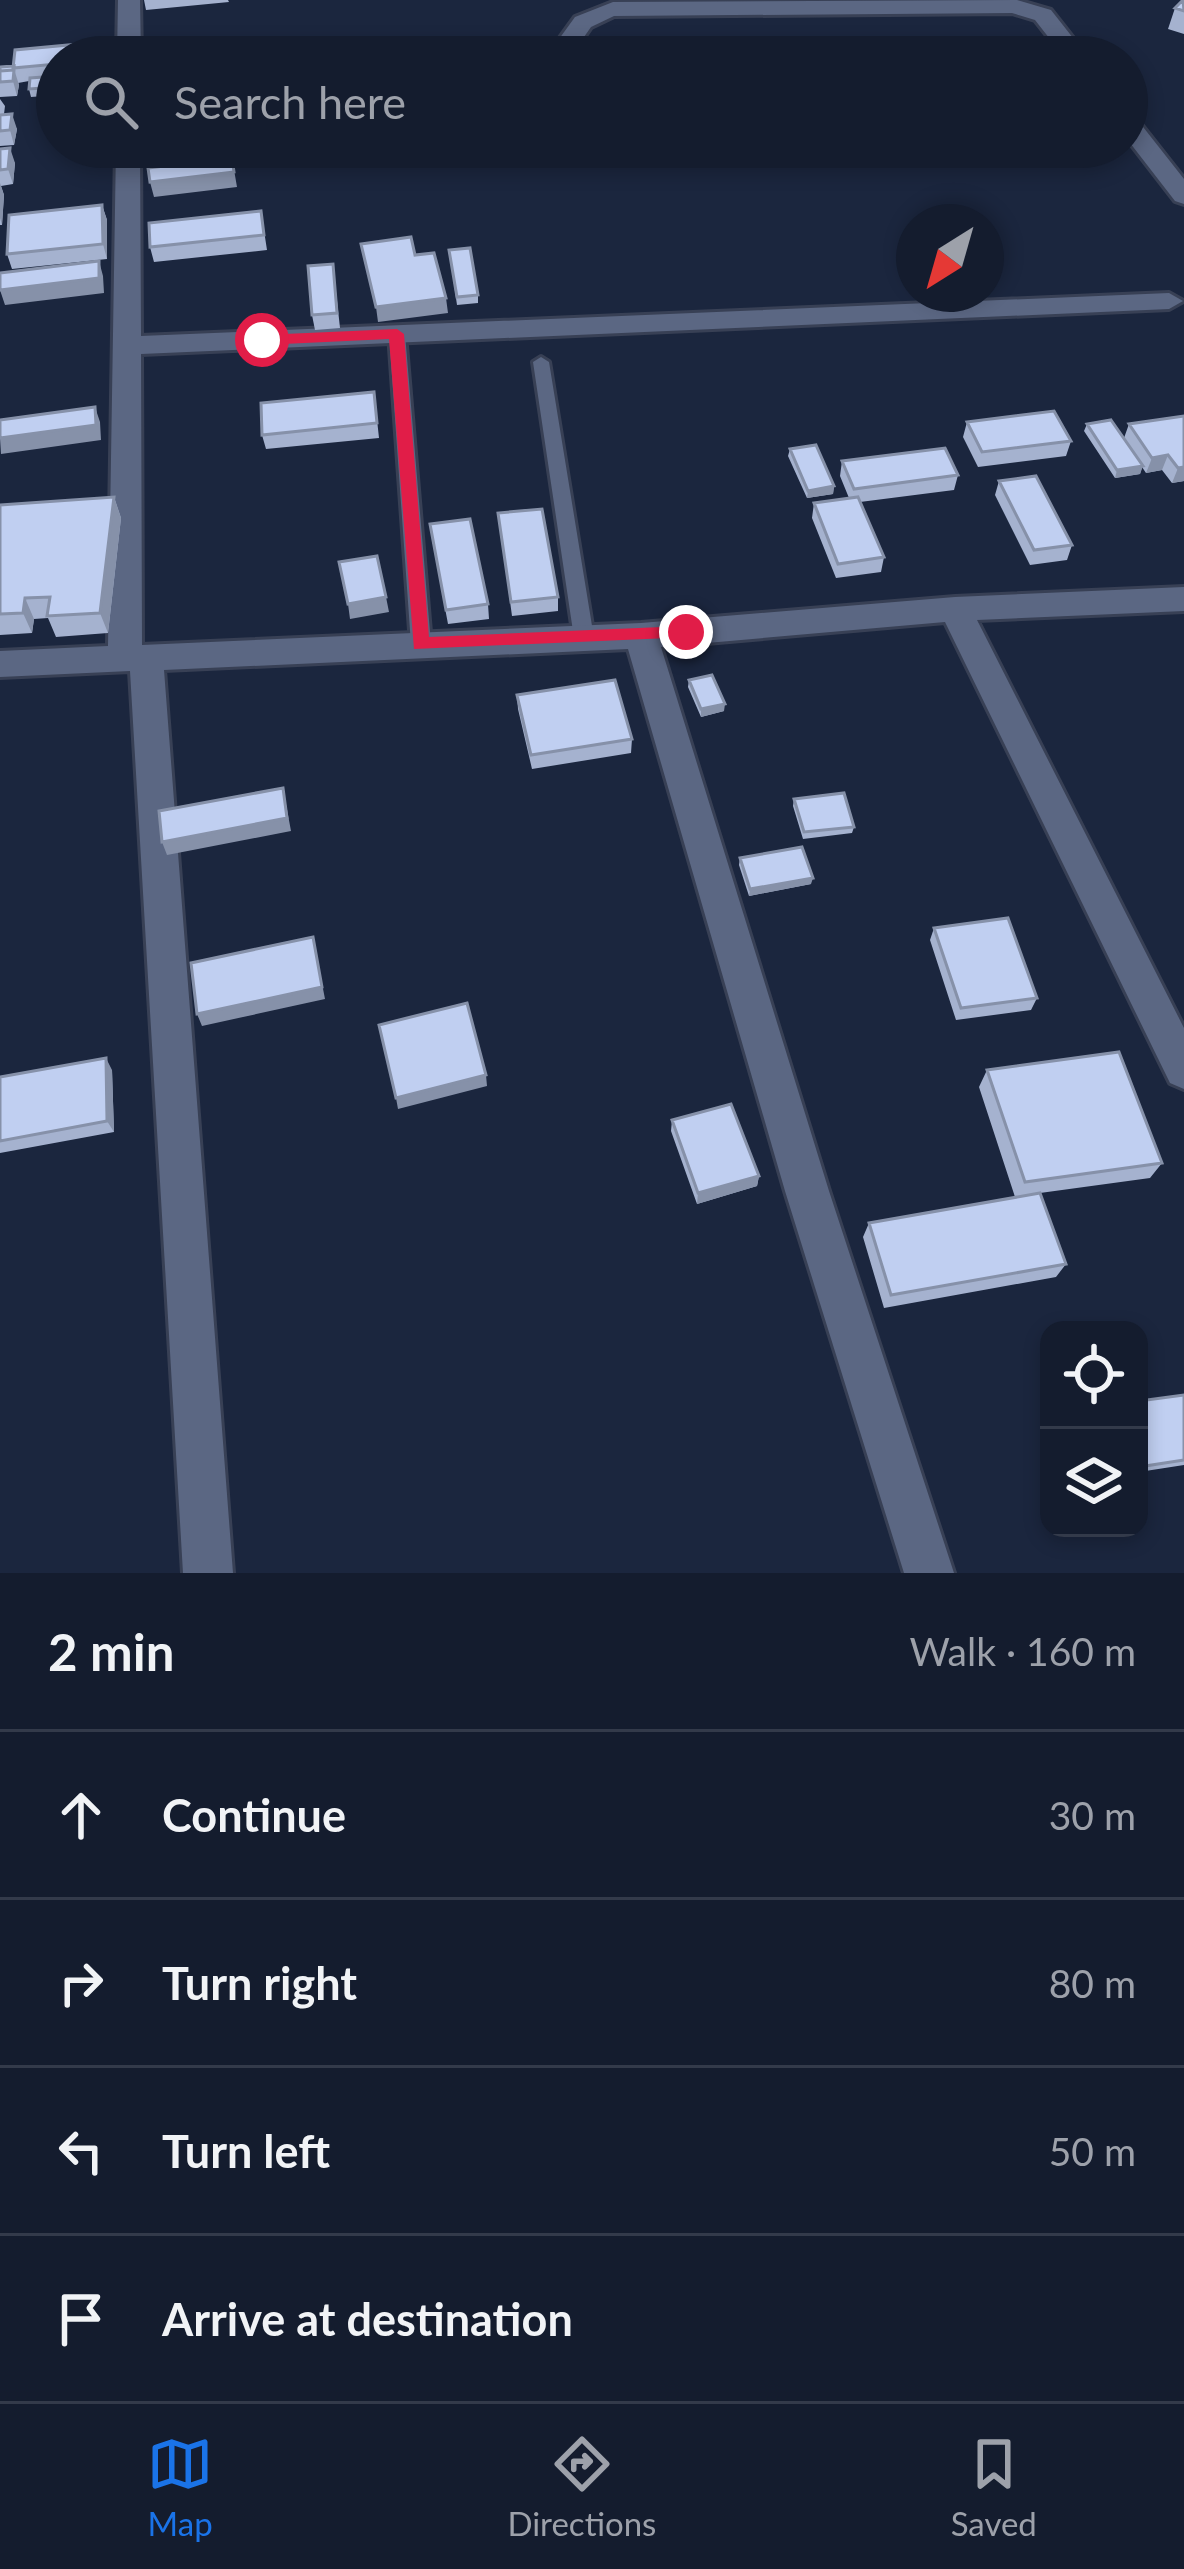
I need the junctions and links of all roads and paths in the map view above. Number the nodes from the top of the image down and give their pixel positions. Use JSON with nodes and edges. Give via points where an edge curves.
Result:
{"nodes":[{"id":1,"x":129,"y":0,"type":"edge"},
{"id":2,"x":129,"y":36,"type":"edge"},
{"id":3,"x":570,"y":36,"type":"edge"},
{"id":4,"x":1060,"y":36,"type":"edge"},
{"id":5,"x":1148,"y":150,"type":"edge"},
{"id":6,"x":128,"y":168,"type":"edge"},
{"id":7,"x":1184,"y":196,"type":"edge"},
{"id":8,"x":1169,"y":301,"type":"dead end"},
{"id":9,"x":397,"y":334,"type":"junction"},
{"id":10,"x":127,"y":346,"type":"junction"},
{"id":11,"x":541,"y":362,"type":"dead end"},
{"id":12,"x":1184,"y":598,"type":"edge"},
{"id":13,"x":955,"y":610,"type":"junction"},
{"id":14,"x":641,"y":636,"type":"junction"},
{"id":15,"x":584,"y":638,"type":"junction"},
{"id":16,"x":421,"y":644,"type":"junction"},
{"id":17,"x":136,"y":658,"type":"junction"},
{"id":18,"x":0,"y":664,"type":"edge"},
{"id":19,"x":1184,"y":1070,"type":"edge"},
{"id":20,"x":208,"y":1573,"type":"edge"},
{"id":21,"x":929,"y":1573,"type":"edge"}],
"edges":[{"from":1,"to":2,"type":"street"},
{"from":3,"to":4,"type":"street","via":[[590,14],[613,9],[991,6],[1030,9]]},
{"from":5,"to":7,"type":"street"},
{"from":6,"to":10,"type":"street"},
{"from":8,"to":9,"type":"street"},
{"from":9,"to":10,"type":"street"},
{"from":9,"to":16,"type":"lane"},
{"from":10,"to":17,"type":"street"},
{"from":11,"to":15,"type":"lane"},
{"from":12,"to":13,"type":"street"},
{"from":13,"to":14,"type":"street"},
{"from":13,"to":19,"type":"street"},
{"from":14,"to":15,"type":"street"},
{"from":14,"to":21,"type":"street"},
{"from":15,"to":16,"type":"street"},
{"from":16,"to":17,"type":"street"},
{"from":17,"to":18,"type":"street"},
{"from":17,"to":20,"type":"street"}]}
